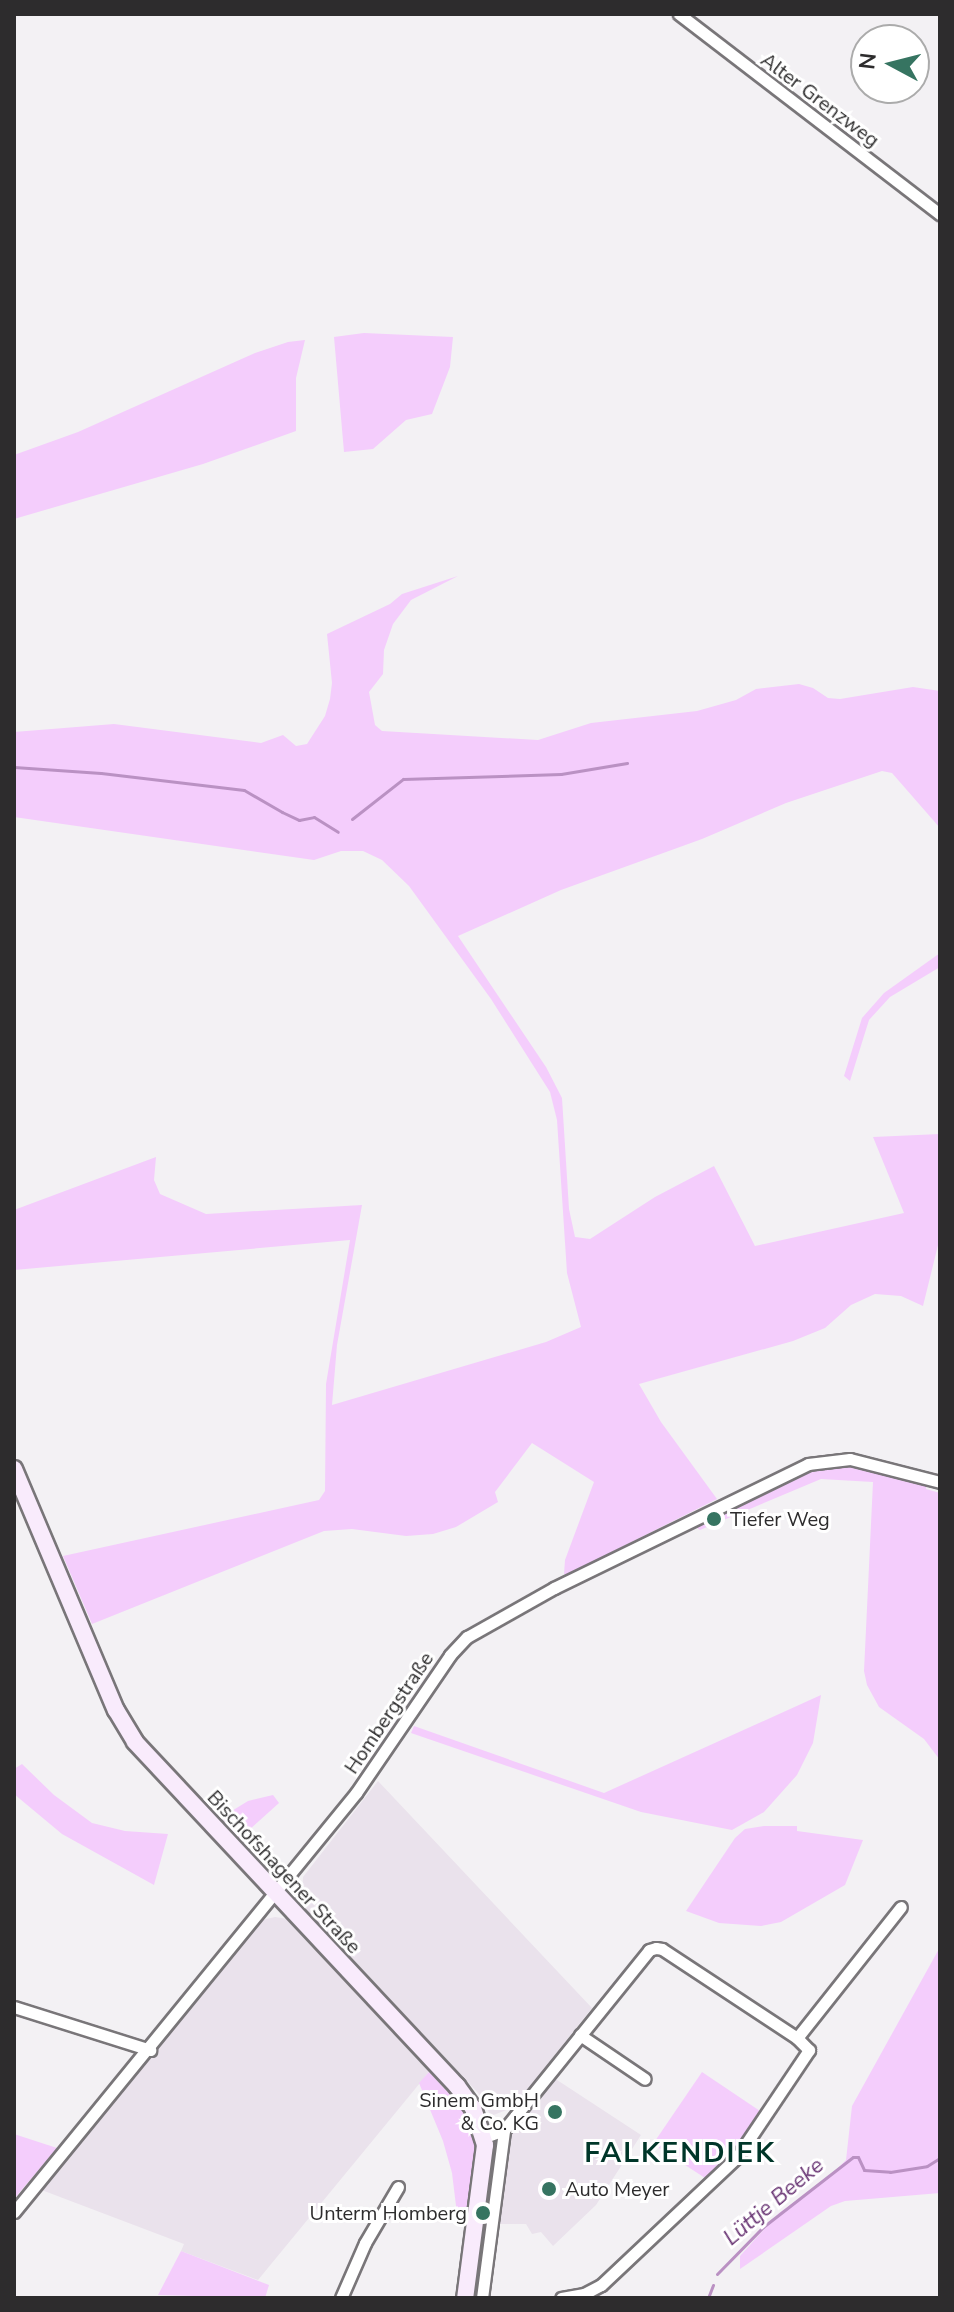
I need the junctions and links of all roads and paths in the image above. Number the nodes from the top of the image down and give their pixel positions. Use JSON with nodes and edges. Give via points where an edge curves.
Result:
{"nodes":[{"id":1,"x":679,"y":14,"type":"edge"},
{"id":2,"x":940,"y":214,"type":"edge"},
{"id":3,"x":14,"y":1469,"type":"edge"},
{"id":4,"x":940,"y":1482,"type":"edge"},
{"id":5,"x":275,"y":1894,"type":"junction"},
{"id":6,"x":901,"y":1907,"type":"dead end"},
{"id":7,"x":14,"y":2007,"type":"edge"},
{"id":8,"x":580,"y":2035,"type":"junction"},
{"id":9,"x":797,"y":2038,"type":"junction"},
{"id":10,"x":150,"y":2050,"type":"junction"},
{"id":11,"x":645,"y":2079,"type":"dead end"},
{"id":12,"x":504,"y":2130,"type":"junction"},
{"id":13,"x":485,"y":2137,"type":"junction"},
{"id":14,"x":398,"y":2187,"type":"dead end"},
{"id":15,"x":14,"y":2212,"type":"edge"},
{"id":16,"x":341,"y":2298,"type":"edge"},
{"id":17,"x":465,"y":2298,"type":"edge"},
{"id":18,"x":482,"y":2298,"type":"edge"},
{"id":19,"x":561,"y":2298,"type":"edge"}],
"edges":[{"from":1,"to":2,"type":"street","name":"Alter Grenzweg"},
{"from":3,"to":5,"type":"street","name":"Bischofshagener Straße","via":[[125,1727]]},
{"from":4,"to":5,"type":"street","name":"Hombergstraße","via":[[850,1459],[808,1464],[489,1621],[450,1655],[356,1793]]},
{"from":5,"to":10,"type":"street","name":"Hombergstraße"},
{"from":5,"to":13,"type":"street","name":"Bischofshagener Straße","via":[[457,2086]]},
{"from":6,"to":9,"type":"street"},
{"from":7,"to":10,"type":"street"},
{"from":8,"to":9,"type":"street","via":[[656,1948]]},
{"from":8,"to":11,"type":"street"},
{"from":8,"to":12,"type":"street"},
{"from":9,"to":19,"type":"street","via":[[807,2046],[808,2056],[737,2157],[601,2285]]},
{"from":10,"to":15,"type":"street","name":"Hombergstraße"},
{"from":12,"to":13,"type":"street"},
{"from":12,"to":18,"type":"street"},
{"from":13,"to":17,"type":"street"},
{"from":14,"to":16,"type":"street"}]}
